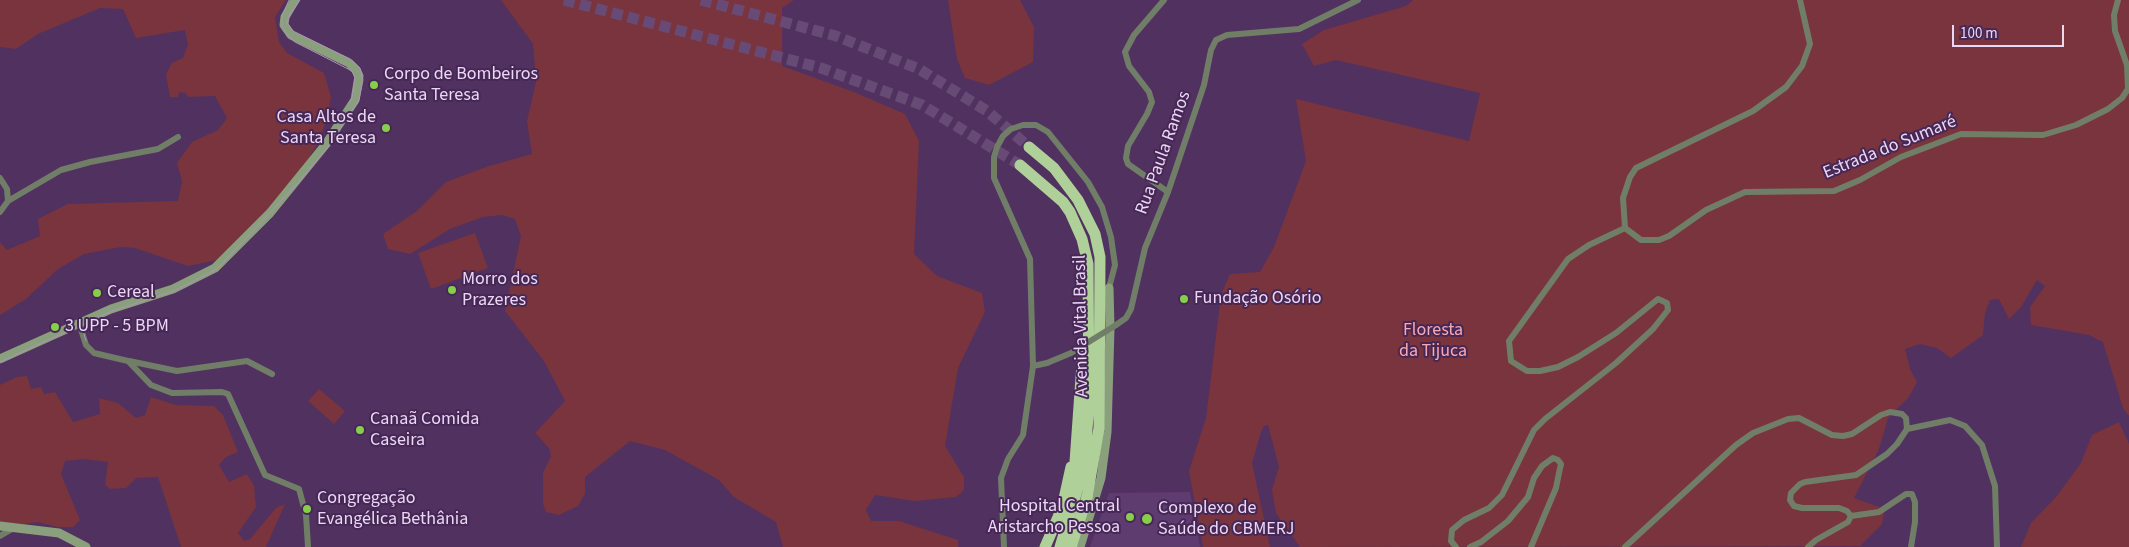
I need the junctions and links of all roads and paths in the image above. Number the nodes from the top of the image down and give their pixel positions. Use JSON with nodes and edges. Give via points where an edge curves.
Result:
{"nodes":[{"id":1,"x":295,"y":0,"type":"edge"},
{"id":2,"x":1164,"y":0,"type":"edge"},
{"id":3,"x":1358,"y":0,"type":"edge"},
{"id":4,"x":1800,"y":0,"type":"edge"},
{"id":5,"x":2118,"y":0,"type":"edge"},
{"id":6,"x":178,"y":137,"type":"dead end"},
{"id":7,"x":1029,"y":147,"type":"tunnel mouth"},
{"id":8,"x":1020,"y":165,"type":"tunnel mouth"},
{"id":9,"x":0,"y":178,"type":"edge"},
{"id":10,"x":1067,"y":184,"type":"junction"},
{"id":11,"x":1168,"y":192,"type":"junction"},
{"id":12,"x":8,"y":201,"type":"junction"},
{"id":13,"x":0,"y":212,"type":"edge"},
{"id":14,"x":1625,"y":228,"type":"junction"},
{"id":15,"x":1086,"y":251,"type":"junction"},
{"id":16,"x":1109,"y":288,"type":"junction"},
{"id":17,"x":79,"y":323,"type":"junction"},
{"id":18,"x":0,"y":360,"type":"edge"},
{"id":19,"x":128,"y":361,"type":"junction"},
{"id":20,"x":1033,"y":366,"type":"junction"},
{"id":21,"x":272,"y":374,"type":"dead end"},
{"id":22,"x":1080,"y":414,"type":"junction"},
{"id":23,"x":1907,"y":429,"type":"junction"},
{"id":24,"x":1081,"y":496,"type":"junction"},
{"id":25,"x":1068,"y":513,"type":"junction"},
{"id":26,"x":1851,"y":516,"type":"junction"},
{"id":27,"x":1088,"y":519,"type":"junction"},
{"id":28,"x":0,"y":526,"type":"edge"},
{"id":29,"x":12,"y":529,"type":"junction"},
{"id":30,"x":0,"y":536,"type":"edge"},
{"id":31,"x":86,"y":547,"type":"edge"},
{"id":32,"x":308,"y":547,"type":"edge"},
{"id":33,"x":1004,"y":547,"type":"edge"},
{"id":34,"x":1045,"y":547,"type":"edge"},
{"id":35,"x":1058,"y":547,"type":"edge"},
{"id":36,"x":1071,"y":547,"type":"edge"},
{"id":37,"x":1080,"y":547,"type":"edge"},
{"id":38,"x":1456,"y":547,"type":"edge"},
{"id":39,"x":1470,"y":547,"type":"edge"},
{"id":40,"x":1531,"y":547,"type":"edge"},
{"id":41,"x":1625,"y":547,"type":"edge"},
{"id":42,"x":1808,"y":547,"type":"edge"},
{"id":43,"x":1912,"y":547,"type":"edge"},
{"id":44,"x":1997,"y":547,"type":"edge"}],
"edges":[{"from":1,"to":17,"type":"street","via":[[284,24],[291,34],[350,63],[358,76],[355,100],[326,144],[270,213],[215,268],[174,289]]},
{"from":2,"to":11,"type":"street","via":[[1134,35],[1125,52],[1129,66],[1152,96],[1150,108],[1128,146],[1126,158],[1128,164]]},
{"from":3,"to":11,"type":"street","name":"Rua Paula Ramos","via":[[1299,29],[1227,35],[1216,40]]},
{"from":4,"to":14,"type":"street","via":[[1810,44],[1802,66],[1768,101],[1752,111],[1636,168],[1623,198]]},
{"from":5,"to":14,"type":"street","name":"Estrada do Sumaré","via":[[2114,15],[2115,31],[2127,65],[2128,89],[2108,109],[2076,125],[2043,135],[1961,134],[1901,157],[1834,191],[1745,192],[1706,210],[1659,240],[1641,240]]},
{"from":6,"to":12,"type":"street","via":[[158,149],[61,170]]},
{"from":7,"to":10,"type":"highway","name":"Avenida Vital Brasil"},
{"from":8,"to":15,"type":"highway","name":"Avenida Vital Brasil","via":[[1062,202],[1076,224]]},
{"from":9,"to":12,"type":"street","via":[[7,189]]},
{"from":10,"to":16,"type":"highway","via":[[1088,207],[1100,228],[1108,254]]},
{"from":10,"to":24,"type":"highway","name":"Avenida Vital Brasil","via":[[1095,234],[1102,268],[1099,428]]},
{"from":11,"to":20,"type":"street","name":"Rua Paula Ramos","bridge":true,"via":[[1145,248],[1129,314],[1067,356]]},
{"from":12,"to":13,"type":"street"},
{"from":14,"to":38,"type":"street","via":[[1588,245],[1568,260],[1509,341],[1511,361],[1527,371],[1558,367],[1601,344],[1658,299],[1666,303],[1668,310],[1653,329],[1534,430],[1502,496],[1489,508],[1452,530],[1451,541]]},
{"from":15,"to":22,"type":"highway"},
{"from":15,"to":24,"type":"highway","name":"Avenida Vital Brasil","via":[[1090,276],[1090,403]]},
{"from":16,"to":20,"type":"street","via":[[1115,257],[1102,207],[1088,182],[1048,132],[1036,126],[1011,129],[997,147],[994,178],[1030,259]]},
{"from":16,"to":27,"type":"street","via":[[1107,432],[1101,478]]},
{"from":17,"to":18,"type":"street"},
{"from":17,"to":19,"type":"street","via":[[86,345],[94,353]]},
{"from":19,"to":21,"type":"street","via":[[177,371],[247,361]]},
{"from":19,"to":32,"type":"street","via":[[151,385],[161,390],[228,394],[265,475],[299,489],[306,515]]},
{"from":20,"to":33,"type":"street","via":[[1023,435],[1001,478]]},
{"from":22,"to":25,"type":"highway"},
{"from":22,"to":34,"type":"highway","via":[[1062,508]]},
{"from":23,"to":26,"type":"street","via":[[1887,454],[1856,475],[1800,484],[1790,497],[1794,506],[1839,508]]},
{"from":23,"to":41,"type":"street","via":[[1906,418],[1896,412],[1881,415],[1852,434],[1843,436],[1832,435],[1798,418],[1761,430],[1736,445]]},
{"from":23,"to":44,"type":"street","via":[[1950,420],[1965,426],[1982,445],[1995,486]]},
{"from":24,"to":35,"type":"highway","bridge":true},
{"from":24,"to":36,"type":"highway","bridge":true},
{"from":25,"to":27,"type":"street","bridge":true},
{"from":25,"to":35,"type":"street"},
{"from":26,"to":42,"type":"street","via":[[1848,522]]},
{"from":26,"to":43,"type":"street","via":[[1879,512],[1906,494],[1912,494],[1915,522]]},
{"from":27,"to":37,"type":"street"},
{"from":28,"to":29,"type":"street"},
{"from":29,"to":30,"type":"street"},
{"from":29,"to":31,"type":"street","via":[[59,533]]},
{"from":39,"to":40,"type":"street","via":[[1508,522],[1528,497],[1542,466],[1553,458],[1561,464],[1556,488]]}]}
